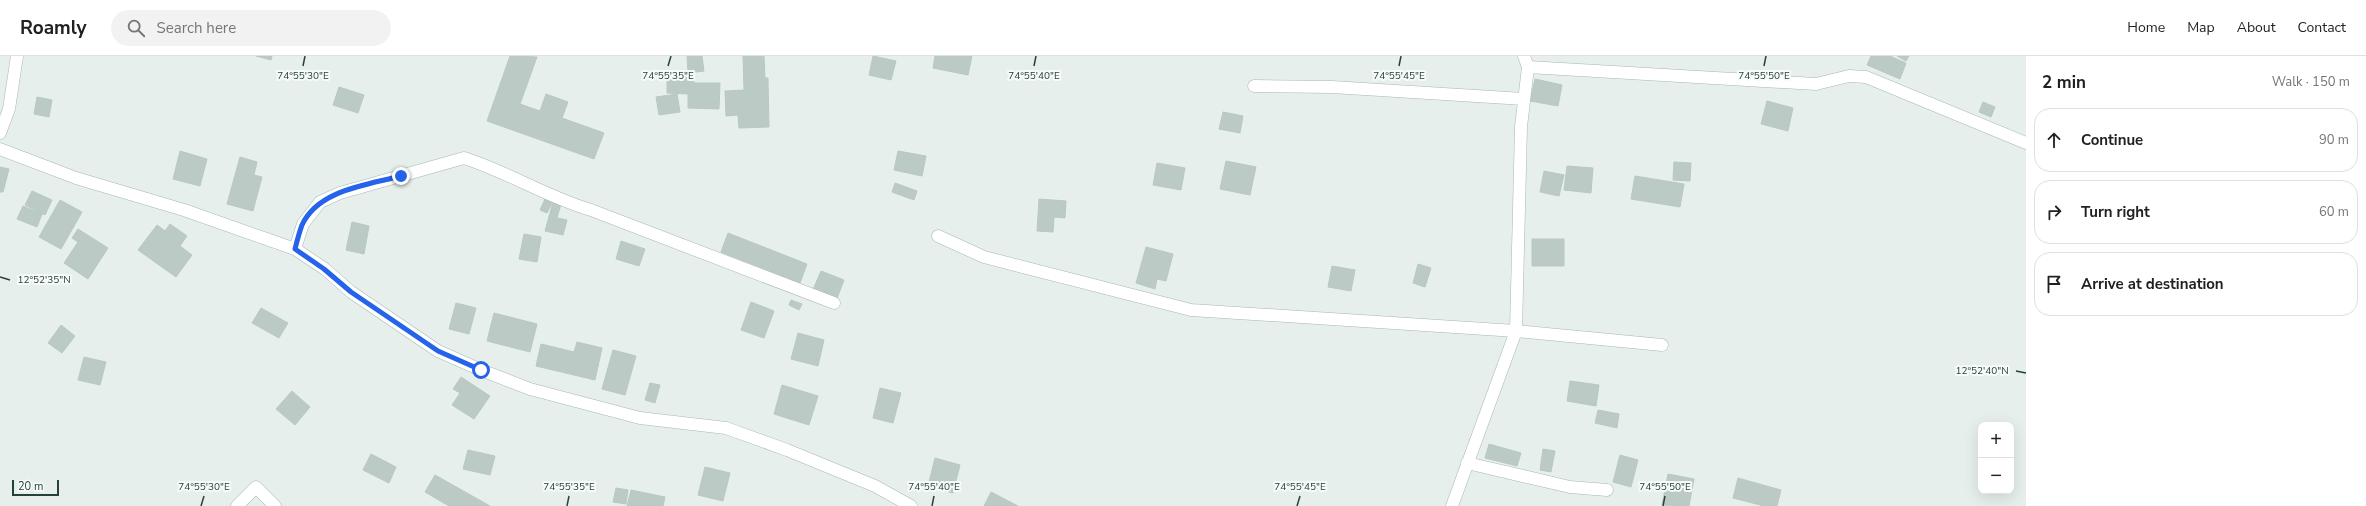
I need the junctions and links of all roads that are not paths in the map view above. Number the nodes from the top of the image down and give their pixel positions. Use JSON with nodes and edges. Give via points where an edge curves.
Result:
{"nodes":[{"id":1,"x":17,"y":56,"type":"edge"},
{"id":2,"x":1526,"y":61,"type":"edge"},
{"id":3,"x":1254,"y":86,"type":"dead end"},
{"id":4,"x":1524,"y":99,"type":"junction"},
{"id":5,"x":0,"y":133,"type":"edge"},
{"id":6,"x":2026,"y":143,"type":"edge"},
{"id":7,"x":0,"y":149,"type":"edge"},
{"id":8,"x":938,"y":236,"type":"dead end"},
{"id":9,"x":295,"y":249,"type":"junction"},
{"id":10,"x":834,"y":303,"type":"dead end"},
{"id":11,"x":1516,"y":331,"type":"junction"},
{"id":12,"x":1662,"y":346,"type":"dead end"},
{"id":13,"x":1467,"y":463,"type":"junction"},
{"id":14,"x":1607,"y":490,"type":"dead end"},
{"id":15,"x":237,"y":506,"type":"edge"},
{"id":16,"x":275,"y":506,"type":"edge"},
{"id":17,"x":912,"y":506,"type":"edge"},
{"id":18,"x":1452,"y":506,"type":"edge"}],
"edges":[{"from":1,"to":5,"type":"street","via":[[9,109]]},
{"from":2,"to":4,"type":"street"},
{"from":2,"to":6,"type":"street","via":[[1816,84],[1849,76],[1866,77]]},
{"from":3,"to":4,"type":"street","via":[[1332,87]]},
{"from":4,"to":11,"type":"street","via":[[1521,127]]},
{"from":7,"to":9,"type":"street","via":[[76,178],[184,210]]},
{"from":8,"to":11,"type":"street","via":[[984,257],[1191,310]]},
{"from":9,"to":10,"type":"street","via":[[303,224],[320,202],[340,193],[464,158],[483,164],[563,202],[591,210]]},
{"from":9,"to":17,"type":"street","via":[[351,292],[438,351],[481,370],[530,388],[640,418],[726,428],[875,486]]},
{"from":11,"to":12,"type":"street"},
{"from":11,"to":13,"type":"street"},
{"from":13,"to":14,"type":"street","via":[[1570,487]]},
{"from":13,"to":18,"type":"street"},
{"from":15,"to":16,"type":"street","via":[[256,487]]}]}
